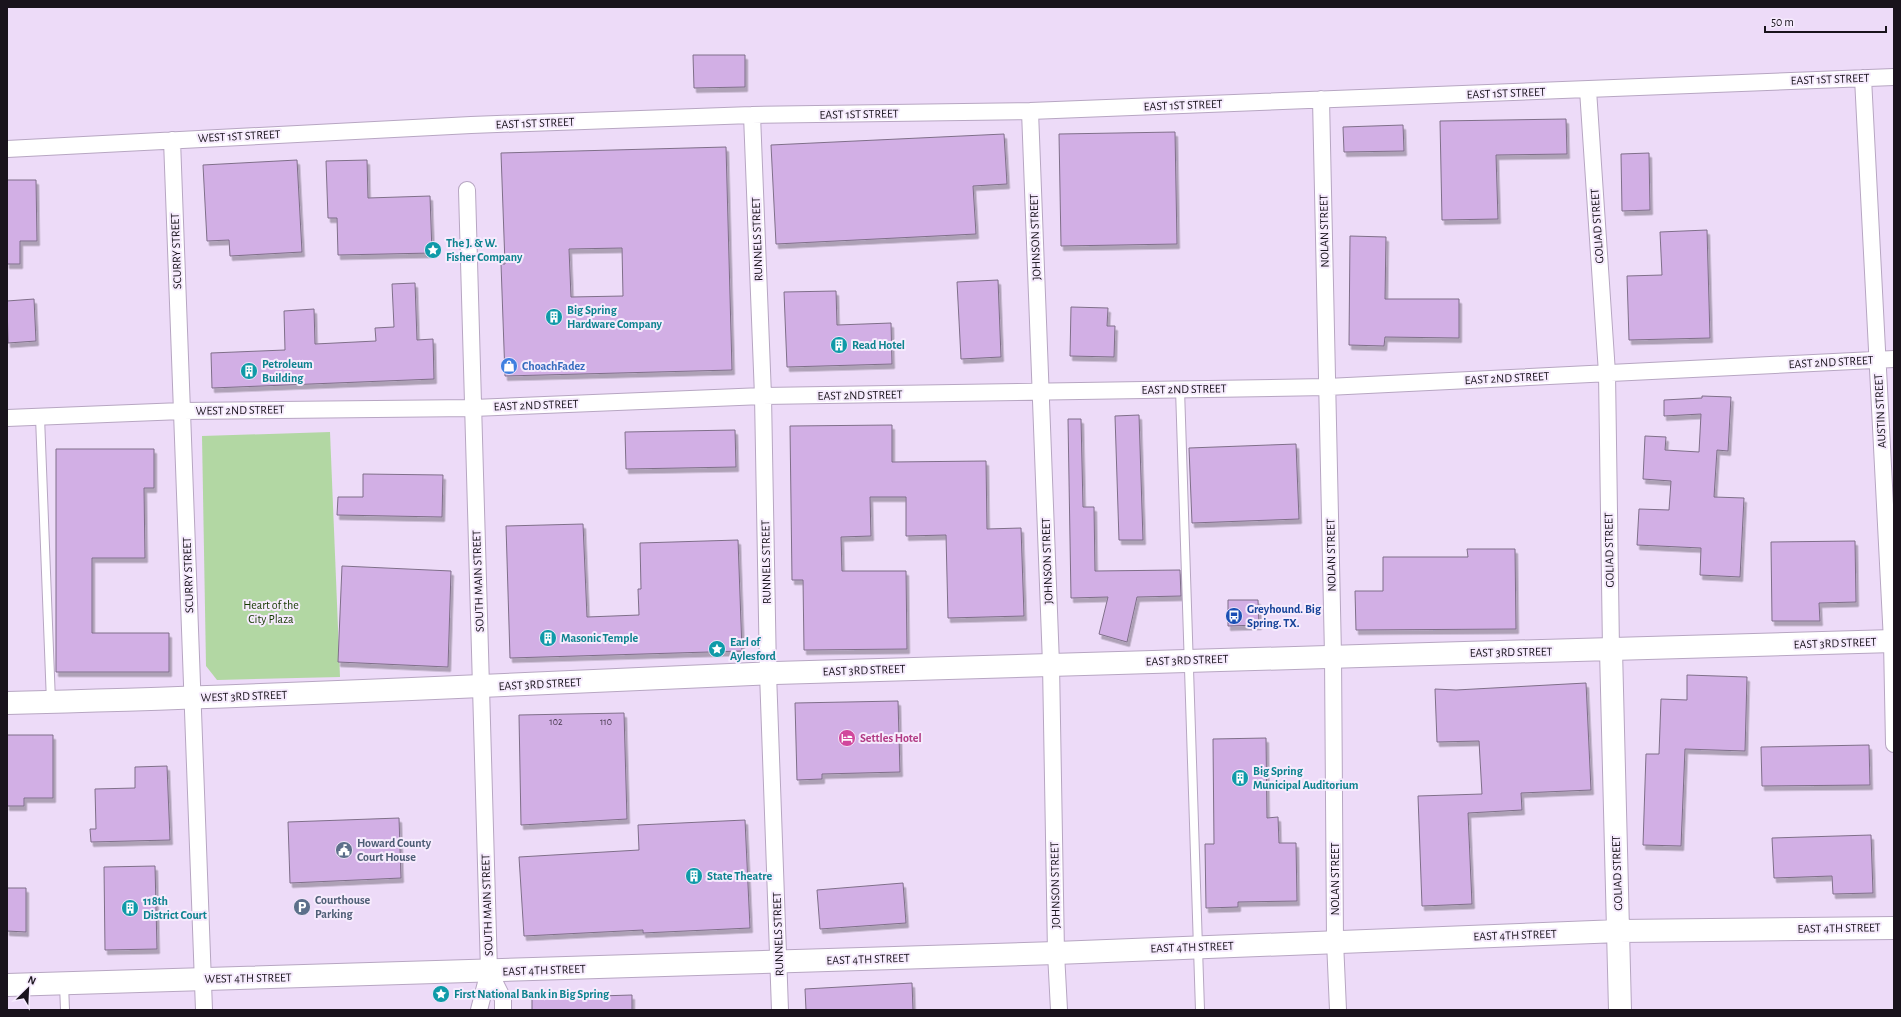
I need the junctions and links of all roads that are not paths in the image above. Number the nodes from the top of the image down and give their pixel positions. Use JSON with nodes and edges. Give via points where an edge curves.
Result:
{"nodes":[{"id":1,"x":1894,"y":77,"type":"edge"},
{"id":2,"x":1863,"y":78,"type":"junction"},
{"id":3,"x":1588,"y":90,"type":"junction"},
{"id":4,"x":1321,"y":100,"type":"junction"},
{"id":5,"x":1030,"y":112,"type":"junction"},
{"id":6,"x":752,"y":115,"type":"junction"},
{"id":7,"x":471,"y":125,"type":"joint"},
{"id":8,"x":172,"y":140,"type":"junction"},
{"id":9,"x":7,"y":149,"type":"edge"},
{"id":10,"x":467,"y":190,"type":"dead end"},
{"id":11,"x":1894,"y":359,"type":"edge"},
{"id":12,"x":1878,"y":360,"type":"junction"},
{"id":13,"x":1607,"y":373,"type":"junction"},
{"id":14,"x":1327,"y":387,"type":"junction"},
{"id":15,"x":1180,"y":390,"type":"junction"},
{"id":16,"x":1040,"y":392,"type":"junction"},
{"id":17,"x":763,"y":396,"type":"junction"},
{"id":18,"x":473,"y":408,"type":"junction"},
{"id":19,"x":182,"y":411,"type":"junction"},
{"id":20,"x":40,"y":417,"type":"junction"},
{"id":21,"x":7,"y":418,"type":"edge"},
{"id":22,"x":1893,"y":641,"type":"edge"},
{"id":23,"x":1611,"y":650,"type":"junction"},
{"id":24,"x":1333,"y":655,"type":"junction"},
{"id":25,"x":1189,"y":660,"type":"junction"},
{"id":26,"x":1051,"y":664,"type":"junction"},
{"id":27,"x":768,"y":673,"type":"junction"},
{"id":28,"x":481,"y":686,"type":"junction"},
{"id":29,"x":192,"y":698,"type":"junction"},
{"id":30,"x":51,"y":702,"type":"junction"},
{"id":31,"x":7,"y":703,"type":"edge"},
{"id":32,"x":1894,"y":744,"type":"edge"},
{"id":33,"x":1894,"y":928,"type":"edge"},
{"id":34,"x":1619,"y":931,"type":"junction"},
{"id":35,"x":1335,"y":941,"type":"junction"},
{"id":36,"x":1198,"y":947,"type":"junction"},
{"id":37,"x":1056,"y":953,"type":"junction"},
{"id":38,"x":779,"y":962,"type":"junction"},
{"id":39,"x":490,"y":972,"type":"junction"},
{"id":40,"x":203,"y":979,"type":"junction"},
{"id":41,"x":64,"y":983,"type":"junction"},
{"id":42,"x":7,"y":985,"type":"edge"},
{"id":43,"x":65,"y":1010,"type":"edge"},
{"id":44,"x":204,"y":1010,"type":"edge"},
{"id":45,"x":479,"y":1010,"type":"edge"},
{"id":46,"x":503,"y":1010,"type":"edge"},
{"id":47,"x":780,"y":1010,"type":"edge"},
{"id":48,"x":1059,"y":1010,"type":"edge"},
{"id":49,"x":1200,"y":1010,"type":"edge"},
{"id":50,"x":1338,"y":1010,"type":"edge"},
{"id":51,"x":1620,"y":1010,"type":"edge"}],
"edges":[{"from":1,"to":2,"type":"street","name":"EAST 1ST STREET"},
{"from":2,"to":3,"type":"street","name":"EAST 1ST STREET"},
{"from":2,"to":12,"type":"street","name":"AUSTIN STREET"},
{"from":3,"to":4,"type":"street","name":"EAST 1ST STREET"},
{"from":3,"to":13,"type":"street","name":"GOLIAD STREET"},
{"from":4,"to":5,"type":"street","name":"EAST 1ST STREET"},
{"from":4,"to":14,"type":"street","name":"NOLAN STREET"},
{"from":5,"to":6,"type":"street","name":"EAST 1ST STREET"},
{"from":5,"to":16,"type":"street","name":"JOHNSON STREET"},
{"from":6,"to":7,"type":"street","name":"EAST 1ST STREET"},
{"from":6,"to":17,"type":"street","name":"RUNNELS STREET"},
{"from":7,"to":8,"type":"street","name":"WEST 1ST STREET"},
{"from":8,"to":9,"type":"street","name":"WEST 1ST STREET"},
{"from":8,"to":19,"type":"street","name":"SCURRY STREET"},
{"from":10,"to":18,"type":"street","name":"SOUTH MAIN STREET"},
{"from":11,"to":12,"type":"street","name":"EAST 2ND STREET"},
{"from":12,"to":13,"type":"street","name":"EAST 2ND STREET"},
{"from":12,"to":22,"type":"street","name":"AUSTIN STREET"},
{"from":13,"to":14,"type":"street","name":"EAST 2ND STREET"},
{"from":13,"to":23,"type":"street","name":"GOLIAD STREET"},
{"from":14,"to":15,"type":"street","name":"EAST 2ND STREET"},
{"from":14,"to":24,"type":"street","name":"NOLAN STREET"},
{"from":15,"to":16,"type":"street","name":"EAST 2ND STREET"},
{"from":15,"to":25,"type":"lane"},
{"from":16,"to":17,"type":"street","name":"EAST 2ND STREET"},
{"from":16,"to":26,"type":"street","name":"JOHNSON STREET"},
{"from":17,"to":18,"type":"street","name":"EAST 2ND STREET"},
{"from":17,"to":27,"type":"street","name":"RUNNELS STREET"},
{"from":18,"to":19,"type":"street","name":"WEST 2ND STREET"},
{"from":18,"to":28,"type":"street","name":"SOUTH MAIN STREET"},
{"from":19,"to":20,"type":"street","name":"WEST 2ND STREET"},
{"from":19,"to":29,"type":"street","name":"SCURRY STREET"},
{"from":20,"to":21,"type":"street","name":"WEST 2ND STREET"},
{"from":20,"to":30,"type":"lane"},
{"from":22,"to":23,"type":"main road","name":"EAST 3RD STREET"},
{"from":22,"to":32,"type":"street","name":"AUSTIN STREET"},
{"from":23,"to":24,"type":"main road","name":"EAST 3RD STREET"},
{"from":23,"to":34,"type":"main road","name":"GOLIAD STREET"},
{"from":24,"to":25,"type":"main road","name":"EAST 3RD STREET"},
{"from":24,"to":35,"type":"street","name":"NOLAN STREET"},
{"from":25,"to":26,"type":"main road","name":"EAST 3RD STREET"},
{"from":25,"to":36,"type":"lane"},
{"from":26,"to":27,"type":"main road","name":"EAST 3RD STREET"},
{"from":26,"to":37,"type":"street","name":"JOHNSON STREET"},
{"from":27,"to":28,"type":"main road","name":"EAST 3RD STREET"},
{"from":27,"to":38,"type":"street","name":"RUNNELS STREET"},
{"from":28,"to":29,"type":"main road","name":"WEST 3RD STREET"},
{"from":28,"to":39,"type":"street","name":"SOUTH MAIN STREET"},
{"from":29,"to":30,"type":"main road","name":"WEST 3RD STREET"},
{"from":29,"to":40,"type":"street","name":"SCURRY STREET"},
{"from":30,"to":31,"type":"main road","name":"WEST 3RD STREET"},
{"from":33,"to":34,"type":"main road","name":"EAST 4TH STREET"},
{"from":34,"to":35,"type":"main road","name":"EAST 4TH STREET"},
{"from":34,"to":51,"type":"main road","name":"GOLIAD STREET"},
{"from":35,"to":36,"type":"main road","name":"EAST 4TH STREET"},
{"from":35,"to":50,"type":"street","name":"NOLAN STREET"},
{"from":36,"to":37,"type":"main road","name":"EAST 4TH STREET"},
{"from":36,"to":49,"type":"lane"},
{"from":37,"to":38,"type":"main road","name":"EAST 4TH STREET"},
{"from":37,"to":48,"type":"street","name":"JOHNSON STREET"},
{"from":38,"to":39,"type":"main road","name":"EAST 4TH STREET"},
{"from":38,"to":47,"type":"street","name":"RUNNELS STREET"},
{"from":39,"to":40,"type":"main road","name":"WEST 4TH STREET"},
{"from":39,"to":45,"type":"street","name":"SOUTH MAIN STREET"},
{"from":39,"to":46,"type":"street","name":"SOUTH MAIN STREET","via":[[503,999]]},
{"from":40,"to":41,"type":"main road","name":"WEST 4TH STREET"},
{"from":40,"to":44,"type":"street","name":"SCURRY STREET"},
{"from":41,"to":42,"type":"main road","name":"WEST 4TH STREET"},
{"from":41,"to":43,"type":"lane"}]}
